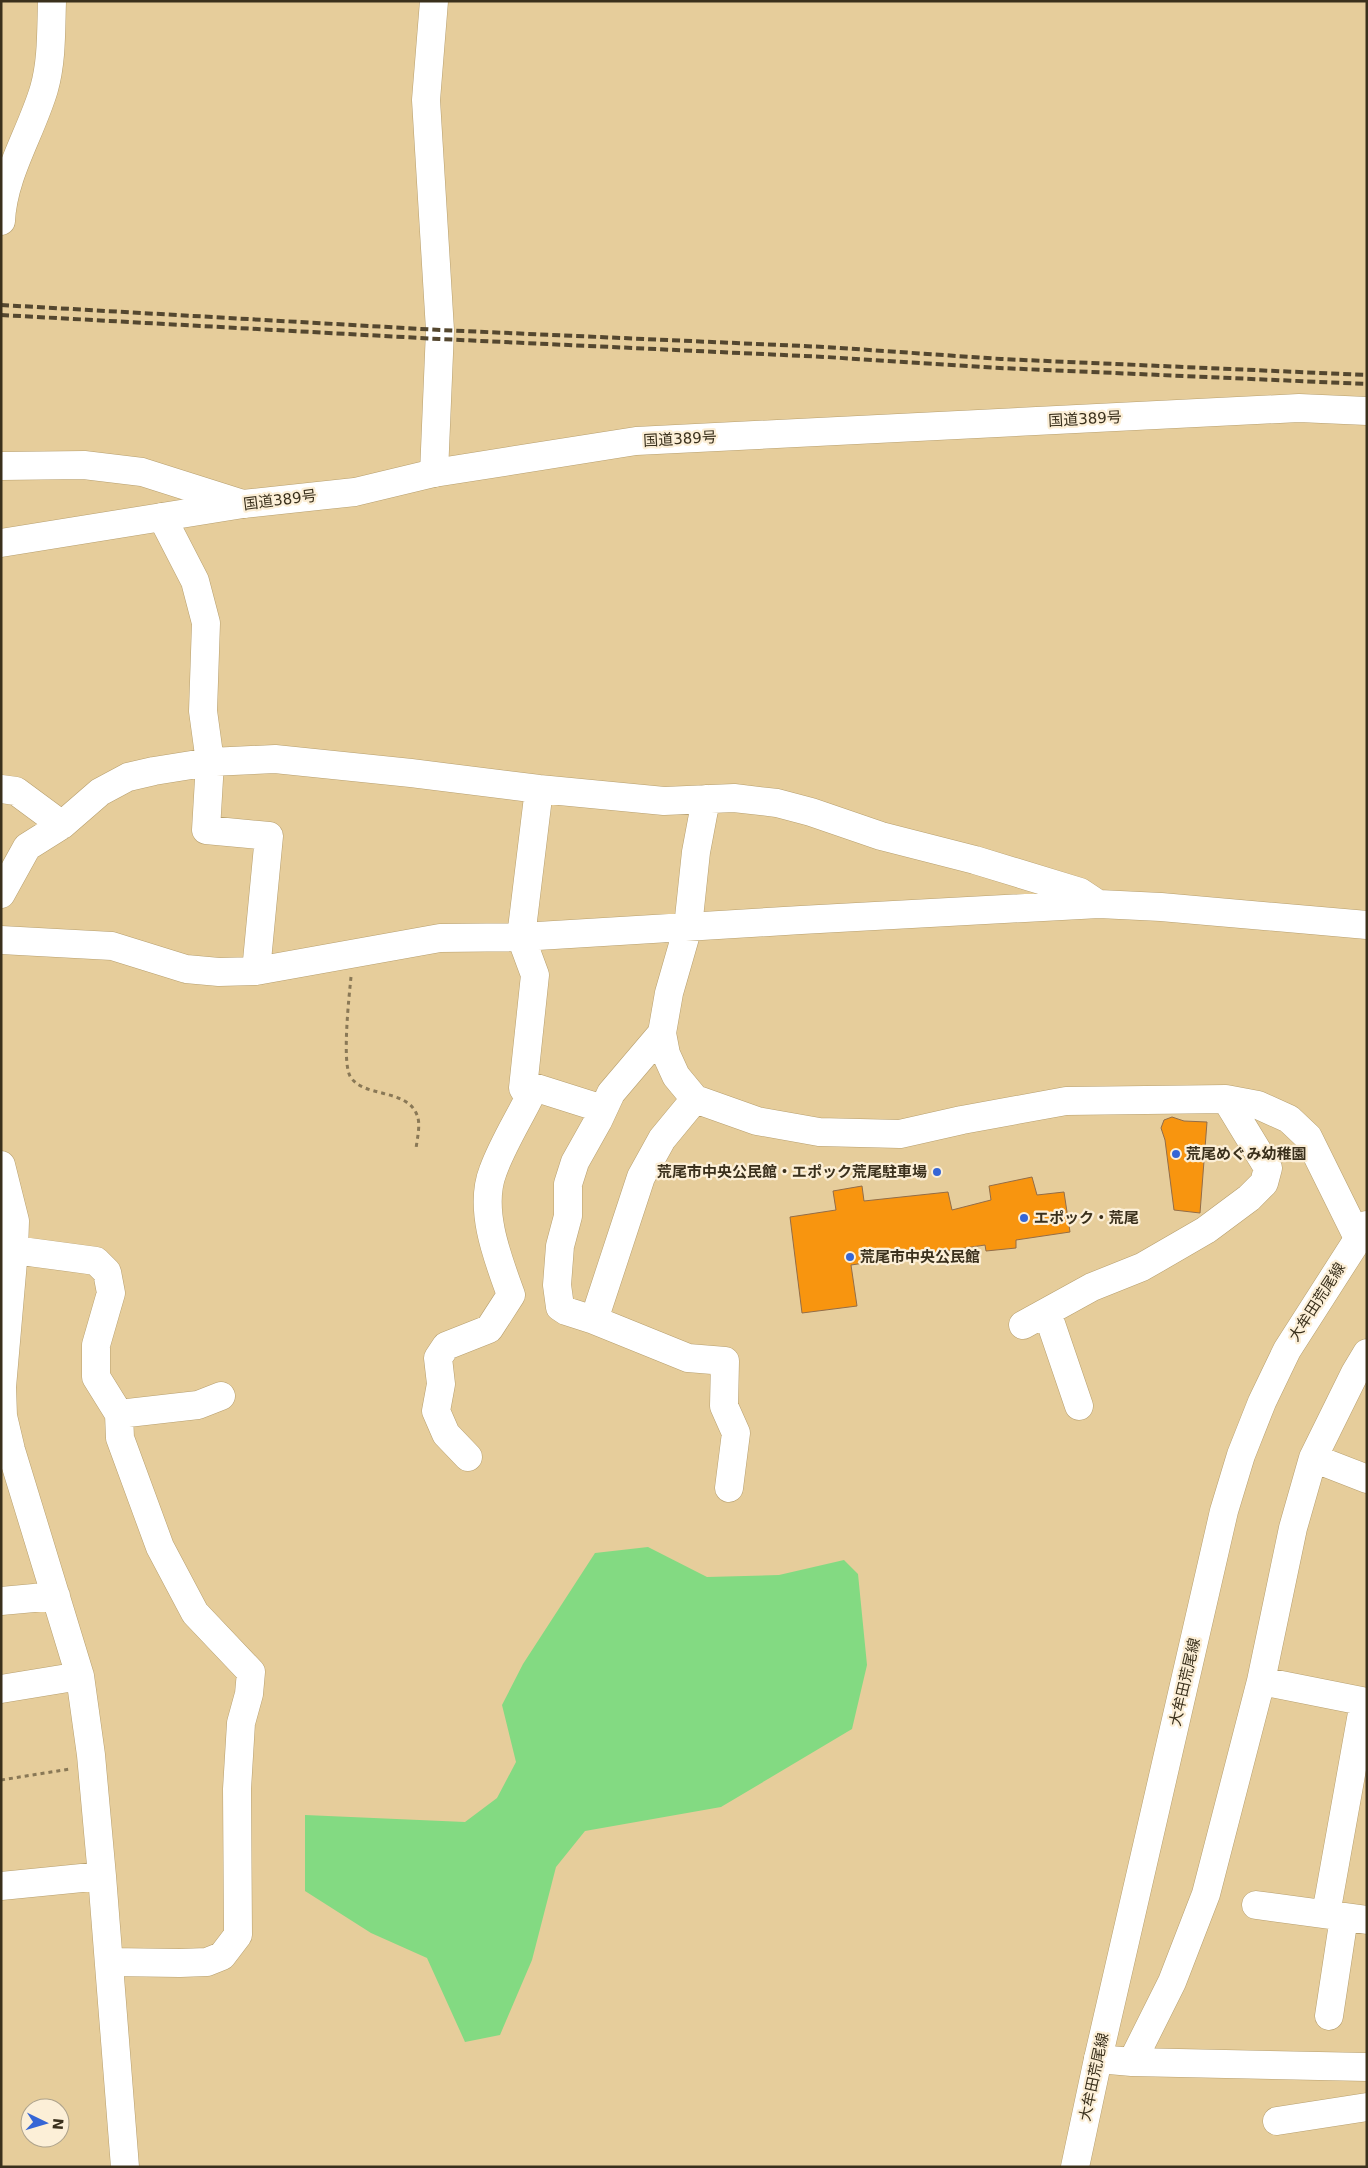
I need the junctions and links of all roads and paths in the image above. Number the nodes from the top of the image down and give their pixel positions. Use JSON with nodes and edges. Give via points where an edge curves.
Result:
{"nodes":[{"id":1,"x":52,"y":1,"type":"edge"},
{"id":2,"x":434,"y":1,"type":"edge"},
{"id":3,"x":1,"y":221,"type":"edge"},
{"id":4,"x":1367,"y":410,"type":"edge"},
{"id":5,"x":1,"y":466,"type":"edge"},
{"id":6,"x":434,"y":473,"type":"junction"},
{"id":7,"x":243,"y":504,"type":"junction"},
{"id":8,"x":162,"y":517,"type":"junction"},
{"id":9,"x":1,"y":543,"type":"edge"},
{"id":10,"x":210,"y":762,"type":"junction"},
{"id":11,"x":1,"y":789,"type":"edge"},
{"id":12,"x":540,"y":790,"type":"junction"},
{"id":13,"x":706,"y":799,"type":"junction"},
{"id":14,"x":62,"y":825,"type":"junction"},
{"id":15,"x":1,"y":894,"type":"edge"},
{"id":16,"x":1099,"y":904,"type":"junction"},
{"id":17,"x":1367,"y":925,"type":"edge"},
{"id":18,"x":688,"y":927,"type":"junction"},
{"id":19,"x":521,"y":937,"type":"junction"},
{"id":20,"x":1,"y":940,"type":"edge"},
{"id":21,"x":352,"y":954,"type":"junction"},
{"id":22,"x":256,"y":971,"type":"junction"},
{"id":23,"x":662,"y":1033,"type":"junction"},
{"id":24,"x":524,"y":1084,"type":"junction"},
{"id":25,"x":695,"y":1099,"type":"junction"},
{"id":26,"x":1226,"y":1099,"type":"junction"},
{"id":27,"x":603,"y":1110,"type":"junction"},
{"id":28,"x":416,"y":1149,"type":"dead end"},
{"id":29,"x":1,"y":1165,"type":"edge"},
{"id":30,"x":1363,"y":1232,"type":"edge"},
{"id":31,"x":14,"y":1250,"type":"junction"},
{"id":32,"x":1047,"y":1312,"type":"junction"},
{"id":33,"x":594,"y":1320,"type":"junction"},
{"id":34,"x":1023,"y":1325,"type":"dead end"},
{"id":35,"x":1363,"y":1368,"type":"edge"},
{"id":36,"x":221,"y":1396,"type":"dead end"},
{"id":37,"x":1079,"y":1406,"type":"dead end"},
{"id":38,"x":119,"y":1414,"type":"junction"},
{"id":39,"x":468,"y":1457,"type":"dead end"},
{"id":40,"x":1313,"y":1458,"type":"junction"},
{"id":41,"x":1367,"y":1479,"type":"edge"},
{"id":42,"x":730,"y":1488,"type":"dead end"},
{"id":43,"x":56,"y":1596,"type":"junction"},
{"id":44,"x":1,"y":1601,"type":"edge"},
{"id":45,"x":80,"y":1676,"type":"junction"},
{"id":46,"x":1260,"y":1681,"type":"junction"},
{"id":47,"x":1,"y":1689,"type":"edge"},
{"id":48,"x":1365,"y":1702,"type":"edge"},
{"id":49,"x":70,"y":1769,"type":"dead end"},
{"id":50,"x":1,"y":1780,"type":"edge"},
{"id":51,"x":1356,"y":1814,"type":"edge"},
{"id":52,"x":102,"y":1876,"type":"junction"},
{"id":53,"x":1,"y":1886,"type":"edge"},
{"id":54,"x":1256,"y":1905,"type":"dead end"},
{"id":55,"x":1346,"y":1917,"type":"edge"},
{"id":56,"x":110,"y":1962,"type":"junction"},
{"id":57,"x":1329,"y":2016,"type":"dead end"},
{"id":58,"x":1098,"y":2059,"type":"junction"},
{"id":59,"x":1132,"y":2062,"type":"junction"},
{"id":60,"x":1367,"y":2067,"type":"edge"},
{"id":61,"x":1367,"y":2107,"type":"edge"},
{"id":62,"x":1276,"y":2121,"type":"dead end"},
{"id":63,"x":125,"y":2167,"type":"edge"},
{"id":64,"x":1076,"y":2167,"type":"edge"}],
"edges":[{"from":1,"to":3,"type":"main road","via":[[51,47],[44,89],[2,200]]},
{"from":2,"to":6,"type":"main road","via":[[426,100],[440,330]]},
{"from":4,"to":6,"type":"main road","name":"国道389号","via":[[1299,408],[636,441]]},
{"from":5,"to":7,"type":"main road","via":[[84,465],[142,472]]},
{"from":6,"to":7,"type":"main road","name":"国道389号","via":[[355,492]]},
{"from":7,"to":8,"type":"main road","name":"国道389号"},
{"from":8,"to":9,"type":"main road","name":"国道389号"},
{"from":8,"to":10,"type":"main road","via":[[195,581],[206,623],[203,711]]},
{"from":10,"to":12,"type":"main road","via":[[275,759]]},
{"from":10,"to":14,"type":"main road","via":[[128,777],[100,792]]},
{"from":10,"to":22,"type":"main road","via":[[206,830],[269,836]]},
{"from":11,"to":14,"type":"main road","via":[[16,791]]},
{"from":12,"to":13,"type":"main road","via":[[664,801]]},
{"from":12,"to":19,"type":"main road"},
{"from":13,"to":16,"type":"main road","via":[[734,798],[786,806],[1080,892]]},
{"from":13,"to":18,"type":"main road","via":[[696,852]]},
{"from":14,"to":15,"type":"main road","via":[[27,847]]},
{"from":16,"to":17,"type":"main road"},
{"from":16,"to":18,"type":"main road"},
{"from":18,"to":19,"type":"main road"},
{"from":18,"to":23,"type":"main road","via":[[669,993]]},
{"from":19,"to":21,"type":"main road","via":[[440,938]]},
{"from":19,"to":24,"type":"main road","via":[[535,975]]},
{"from":20,"to":22,"type":"main road","via":[[112,946],[186,969]]},
{"from":21,"to":22,"type":"main road"},
{"from":21,"to":28,"type":"path","via":[[347,1038],[349,1074],[355,1083],[408,1102],[418,1115]]},
{"from":23,"to":25,"type":"main road","via":[[666,1054],[676,1076]]},
{"from":23,"to":27,"type":"main road","via":[[611,1093]]},
{"from":24,"to":27,"type":"main road"},
{"from":24,"to":39,"type":"main road","via":[[529,1098],[492,1172],[488,1194],[492,1243],[511,1295],[489,1329],[446,1346],[438,1358],[441,1384],[436,1411],[446,1434]]},
{"from":25,"to":26,"type":"main road","via":[[757,1121],[819,1132],[900,1134],[1066,1101]]},
{"from":25,"to":33,"type":"main road","via":[[662,1139],[641,1177]]},
{"from":26,"to":30,"type":"main road","via":[[1258,1105],[1289,1119],[1308,1137]]},
{"from":26,"to":32,"type":"main road","via":[[1268,1168],[1264,1183],[1206,1230],[1142,1267],[1092,1287]]},
{"from":27,"to":33,"type":"main road","via":[[575,1162],[568,1184],[568,1216],[560,1246],[557,1285],[560,1307]]},
{"from":29,"to":31,"type":"main road","via":[[15,1221]]},
{"from":30,"to":58,"type":"main road","name":"大牟田荒尾線","via":[[1287,1350],[1241,1455],[1224,1511]]},
{"from":31,"to":38,"type":"main road","via":[[96,1261],[107,1272],[111,1294],[96,1345],[96,1378]]},
{"from":31,"to":43,"type":"main road","via":[[2,1387],[3,1416]]},
{"from":32,"to":34,"type":"main road"},
{"from":32,"to":37,"type":"main road"},
{"from":33,"to":42,"type":"main road","via":[[688,1358],[725,1361],[724,1406],[736,1433]]},
{"from":35,"to":40,"type":"main road"},
{"from":36,"to":38,"type":"main road","via":[[198,1405]]},
{"from":38,"to":56,"type":"main road","via":[[120,1438],[160,1547],[195,1613],[251,1672],[241,1723],[236,1789],[238,1935],[222,1956],[207,1962]]},
{"from":40,"to":41,"type":"main road"},
{"from":40,"to":46,"type":"main road","via":[[1292,1528]]},
{"from":43,"to":44,"type":"main road"},
{"from":43,"to":45,"type":"main road"},
{"from":45,"to":47,"type":"main road"},
{"from":45,"to":52,"type":"main road"},
{"from":46,"to":48,"type":"main road"},
{"from":46,"to":59,"type":"main road","via":[[1206,1894],[1172,1982]]},
{"from":48,"to":51,"type":"main road"},
{"from":49,"to":50,"type":"path"},
{"from":51,"to":55,"type":"main road"},
{"from":52,"to":53,"type":"main road"},
{"from":52,"to":56,"type":"main road"},
{"from":54,"to":55,"type":"main road"},
{"from":55,"to":57,"type":"main road"},
{"from":56,"to":63,"type":"main road"},
{"from":58,"to":59,"type":"main road"},
{"from":58,"to":64,"type":"main road","name":"大牟田荒尾線"},
{"from":59,"to":60,"type":"main road"},
{"from":61,"to":62,"type":"main road"}]}
